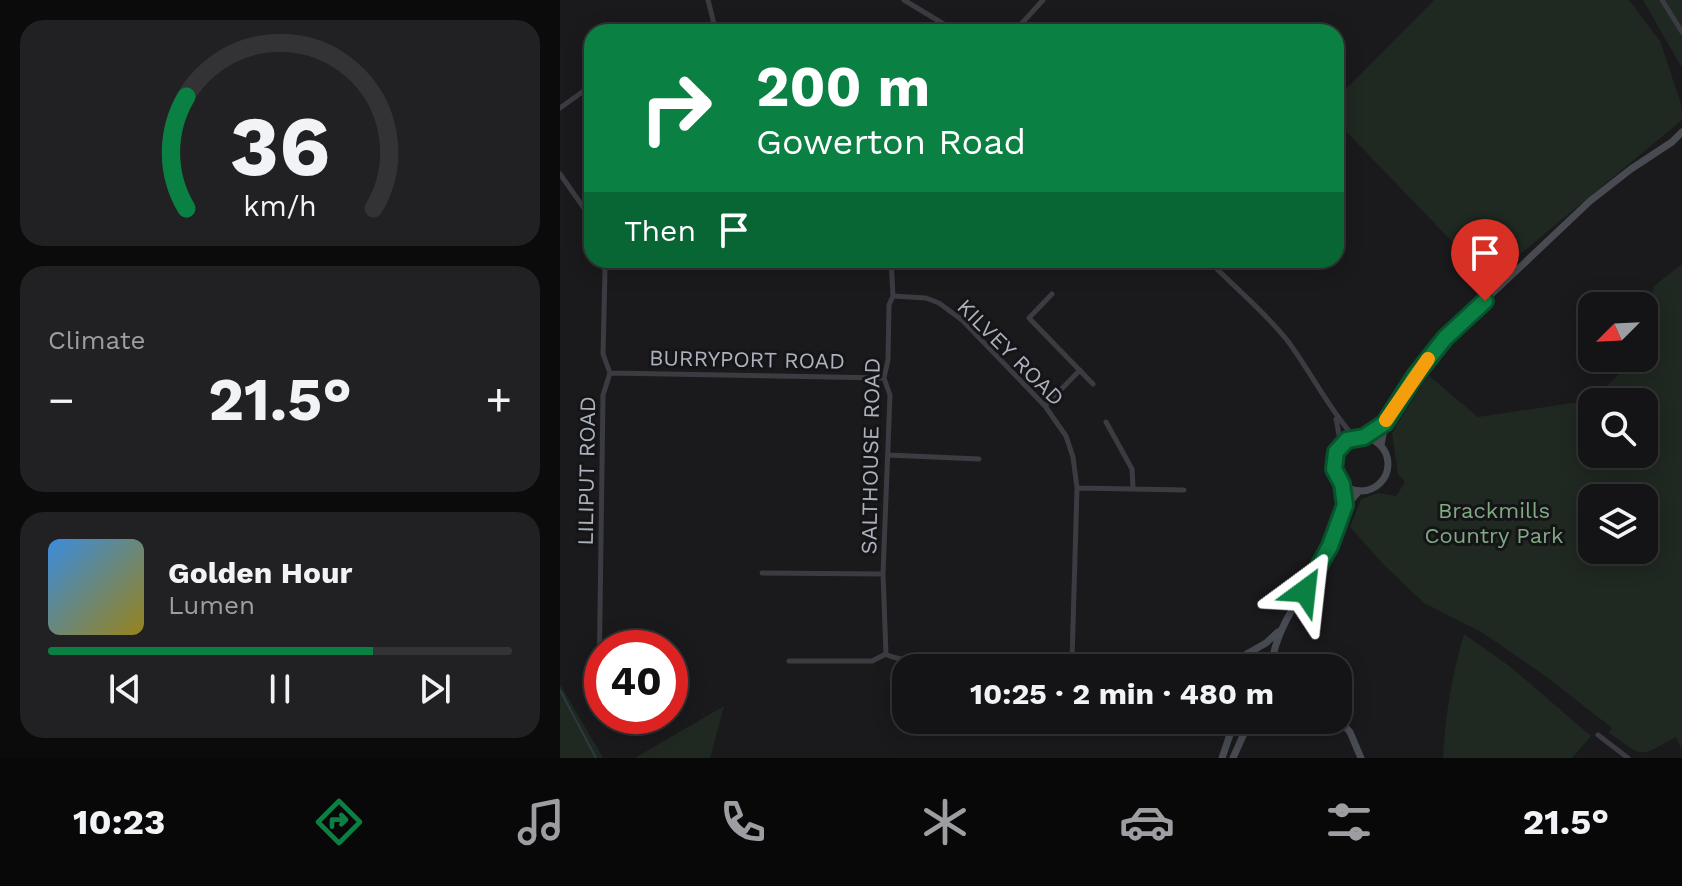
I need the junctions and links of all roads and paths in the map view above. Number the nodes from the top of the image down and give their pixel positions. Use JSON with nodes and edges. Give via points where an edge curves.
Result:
{"nodes":[{"id":1,"x":708,"y":0,"type":"edge"},
{"id":2,"x":904,"y":0,"type":"edge"},
{"id":3,"x":1043,"y":0,"type":"edge"},
{"id":4,"x":1662,"y":0,"type":"edge"},
{"id":5,"x":714,"y":24,"type":"edge"},
{"id":6,"x":944,"y":24,"type":"edge"},
{"id":7,"x":1021,"y":24,"type":"edge"},
{"id":8,"x":1682,"y":32,"type":"edge"},
{"id":9,"x":584,"y":91,"type":"edge"},
{"id":10,"x":560,"y":108,"type":"edge"},
{"id":11,"x":1682,"y":132,"type":"edge"},
{"id":12,"x":560,"y":174,"type":"edge"},
{"id":13,"x":584,"y":208,"type":"edge"},
{"id":14,"x":604,"y":268,"type":"edge"},
{"id":15,"x":891,"y":268,"type":"edge"},
{"id":16,"x":1216,"y":268,"type":"edge"},
{"id":17,"x":1052,"y":294,"type":"dead end"},
{"id":18,"x":893,"y":296,"type":"junction"},
{"id":19,"x":1080,"y":370,"type":"junction"},
{"id":20,"x":610,"y":373,"type":"junction"},
{"id":21,"x":884,"y":378,"type":"junction"},
{"id":22,"x":1093,"y":384,"type":"dead end"},
{"id":23,"x":1045,"y":406,"type":"junction"},
{"id":24,"x":1336,"y":418,"type":"junction"},
{"id":25,"x":1106,"y":422,"type":"dead end"},
{"id":26,"x":1385,"y":423,"type":"junction"},
{"id":27,"x":1354,"y":437,"type":"junction"},
{"id":28,"x":1364,"y":437,"type":"junction"},
{"id":29,"x":1341,"y":445,"type":"junction"},
{"id":30,"x":1381,"y":445,"type":"junction"},
{"id":31,"x":887,"y":455,"type":"junction"},
{"id":32,"x":979,"y":459,"type":"dead end"},
{"id":33,"x":1342,"y":484,"type":"junction"},
{"id":34,"x":1077,"y":488,"type":"junction"},
{"id":35,"x":1133,"y":488,"type":"junction"},
{"id":36,"x":1184,"y":490,"type":"dead end"},
{"id":37,"x":1359,"y":491,"type":"junction"},
{"id":38,"x":1345,"y":505,"type":"junction"},
{"id":39,"x":762,"y":573,"type":"dead end"},
{"id":40,"x":883,"y":574,"type":"junction"},
{"id":41,"x":1282,"y":628,"type":"junction"},
{"id":42,"x":600,"y":630,"type":"edge"},
{"id":43,"x":886,"y":654,"type":"junction"},
{"id":44,"x":1072,"y":654,"type":"edge"},
{"id":45,"x":1246,"y":654,"type":"edge"},
{"id":46,"x":1273,"y":654,"type":"edge"},
{"id":47,"x":892,"y":657,"type":"edge"},
{"id":48,"x":789,"y":661,"type":"dead end"},
{"id":49,"x":1230,"y":734,"type":"edge"},
{"id":50,"x":1244,"y":734,"type":"edge"},
{"id":51,"x":1351,"y":734,"type":"edge"},
{"id":52,"x":1598,"y":735,"type":"dead end"},
{"id":53,"x":1222,"y":758,"type":"edge"},
{"id":54,"x":1233,"y":758,"type":"edge"},
{"id":55,"x":1361,"y":758,"type":"edge"},
{"id":56,"x":1628,"y":758,"type":"edge"}],
"edges":[{"from":1,"to":5,"type":"street"},
{"from":2,"to":6,"type":"street"},
{"from":3,"to":7,"type":"street"},
{"from":4,"to":8,"type":"street"},
{"from":9,"to":10,"type":"street"},
{"from":11,"to":26,"type":"street","via":[[1590,201],[1445,338]]},
{"from":12,"to":13,"type":"street"},
{"from":14,"to":20,"type":"street","name":"LILIPUT ROAD","via":[[603,354]]},
{"from":15,"to":18,"type":"street","name":"SALTHOUSE ROAD"},
{"from":16,"to":24,"type":"street","via":[[1285,337]]},
{"from":17,"to":19,"type":"street","via":[[1029,318]]},
{"from":18,"to":21,"type":"street","name":"SALTHOUSE ROAD"},
{"from":18,"to":23,"type":"street","name":"KILVEY ROAD","via":[[939,303]]},
{"from":19,"to":22,"type":"street"},
{"from":19,"to":23,"type":"street"},
{"from":20,"to":21,"type":"street","name":"BURRYPORT ROAD"},
{"from":20,"to":42,"type":"street","name":"LILIPUT ROAD","via":[[603,395]]},
{"from":21,"to":31,"type":"street","name":"SALTHOUSE ROAD","via":[[890,395]]},
{"from":23,"to":34,"type":"street","name":"KILVEY ROAD","via":[[1071,446]]},
{"from":24,"to":27,"type":"street"},
{"from":24,"to":29,"type":"street"},
{"from":25,"to":35,"type":"street","via":[[1132,469]]},
{"from":26,"to":28,"type":"street"},
{"from":26,"to":30,"type":"street"},
{"from":27,"to":28,"type":"street"},
{"from":27,"to":29,"type":"street"},
{"from":28,"to":30,"type":"street"},
{"from":29,"to":33,"type":"street","via":[[1334,460]]},
{"from":30,"to":37,"type":"street","via":[[1388,462],[1385,477],[1375,488]]},
{"from":31,"to":32,"type":"street"},
{"from":31,"to":40,"type":"street","name":"SALTHOUSE ROAD"},
{"from":33,"to":37,"type":"street"},
{"from":33,"to":38,"type":"street"},
{"from":34,"to":35,"type":"street"},
{"from":34,"to":44,"type":"street","name":"KILVEY ROAD"},
{"from":35,"to":36,"type":"street"},
{"from":37,"to":38,"type":"street"},
{"from":38,"to":41,"type":"street","via":[[1330,546]]},
{"from":39,"to":40,"type":"street"},
{"from":40,"to":43,"type":"street","name":"SALTHOUSE ROAD"},
{"from":41,"to":45,"type":"street"},
{"from":41,"to":46,"type":"street"},
{"from":43,"to":47,"type":"street"},
{"from":43,"to":48,"type":"street","via":[[872,661]]},
{"from":49,"to":53,"type":"street"},
{"from":50,"to":54,"type":"street"},
{"from":51,"to":55,"type":"street"},
{"from":52,"to":56,"type":"street"}]}
